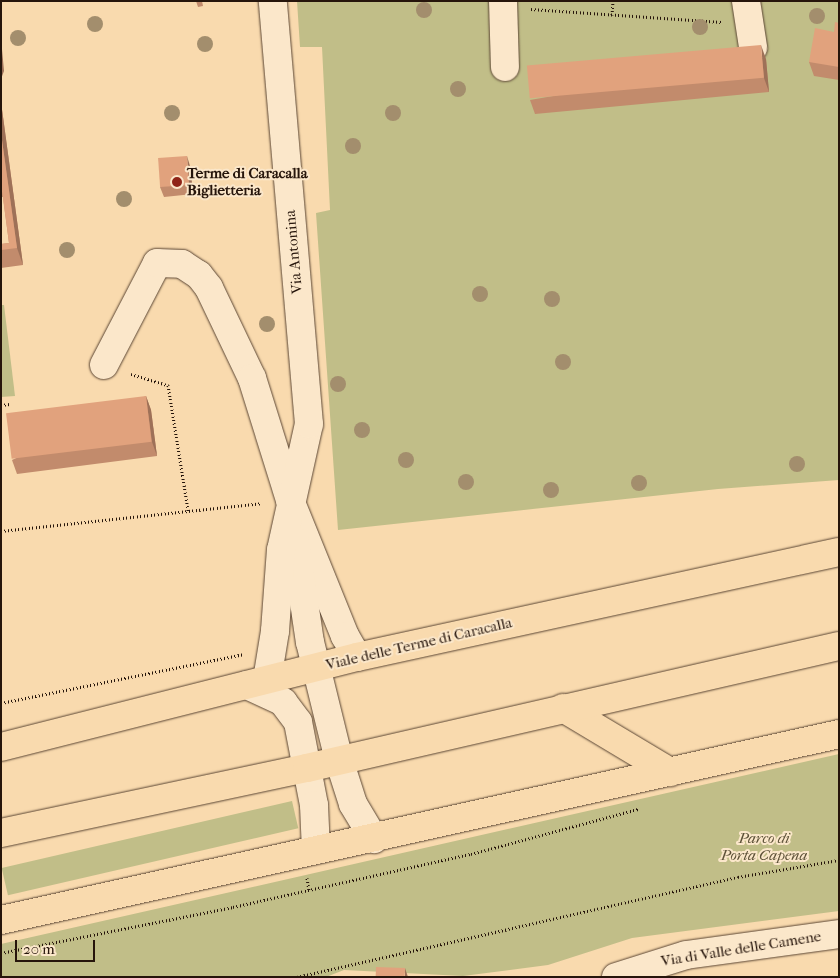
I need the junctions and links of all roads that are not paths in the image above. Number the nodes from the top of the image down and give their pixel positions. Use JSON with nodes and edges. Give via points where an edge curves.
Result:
{"nodes":[{"id":1,"x":273,"y":1,"type":"edge"},
{"id":2,"x":503,"y":4,"type":"edge"},
{"id":3,"x":505,"y":67,"type":"dead end"},
{"id":4,"x":104,"y":365,"type":"road end"},
{"id":5,"x":290,"y":500,"type":"junction"},
{"id":6,"x":839,"y":552,"type":"edge"},
{"id":7,"x":839,"y":646,"type":"edge"},
{"id":8,"x":357,"y":657,"type":"junction"},
{"id":9,"x":317,"y":668,"type":"junction"},
{"id":10,"x":257,"y":682,"type":"junction"},
{"id":11,"x":563,"y":708,"type":"junction"},
{"id":12,"x":839,"y":734,"type":"edge"},
{"id":13,"x":1,"y":746,"type":"edge"},
{"id":14,"x":339,"y":760,"type":"junction"},
{"id":15,"x":307,"y":768,"type":"junction"},
{"id":16,"x":670,"y":772,"type":"junction"},
{"id":17,"x":1,"y":833,"type":"edge"},
{"id":18,"x":374,"y":839,"type":"junction"},
{"id":19,"x":316,"y":850,"type":"junction"},
{"id":20,"x":1,"y":920,"type":"edge"},
{"id":21,"x":839,"y":934,"type":"edge"},
{"id":22,"x":631,"y":974,"type":"edge"}],
"edges":[{"from":1,"to":5,"type":"street","name":"Via Antonina","via":[[309,424],[304,457]]},
{"from":2,"to":3,"type":"street"},
{"from":4,"to":5,"type":"street","via":[[157,263],[182,264],[198,275],[209,288],[252,378]]},
{"from":5,"to":8,"type":"street","via":[[344,636]]},
{"from":5,"to":9,"type":"street"},
{"from":5,"to":10,"type":"street","name":"Via Antonina","via":[[281,550],[275,630]]},
{"from":6,"to":8,"type":"main road","name":"Viale delle Terme di Caracalla"},
{"from":7,"to":11,"type":"main road"},
{"from":8,"to":9,"type":"main road","name":"Viale delle Terme di Caracalla"},
{"from":9,"to":10,"type":"main road","name":"Viale delle Terme di Caracalla"},
{"from":9,"to":14,"type":"street"},
{"from":10,"to":13,"type":"main road","name":"Viale delle Terme di Caracalla"},
{"from":10,"to":15,"type":"street","via":[[292,711],[298,722]]},
{"from":11,"to":14,"type":"main road"},
{"from":11,"to":16,"type":"main road"},
{"from":12,"to":16,"type":"main road"},
{"from":14,"to":15,"type":"main road"},
{"from":14,"to":18,"type":"street","via":[[353,804]]},
{"from":15,"to":17,"type":"main road"},
{"from":15,"to":19,"type":"street","via":[[314,805]]},
{"from":16,"to":18,"type":"main road"},
{"from":18,"to":19,"type":"main road"},
{"from":19,"to":20,"type":"main road"},
{"from":21,"to":22,"type":"street","name":"Via di Valle delle Camene","via":[[694,954]]}]}
